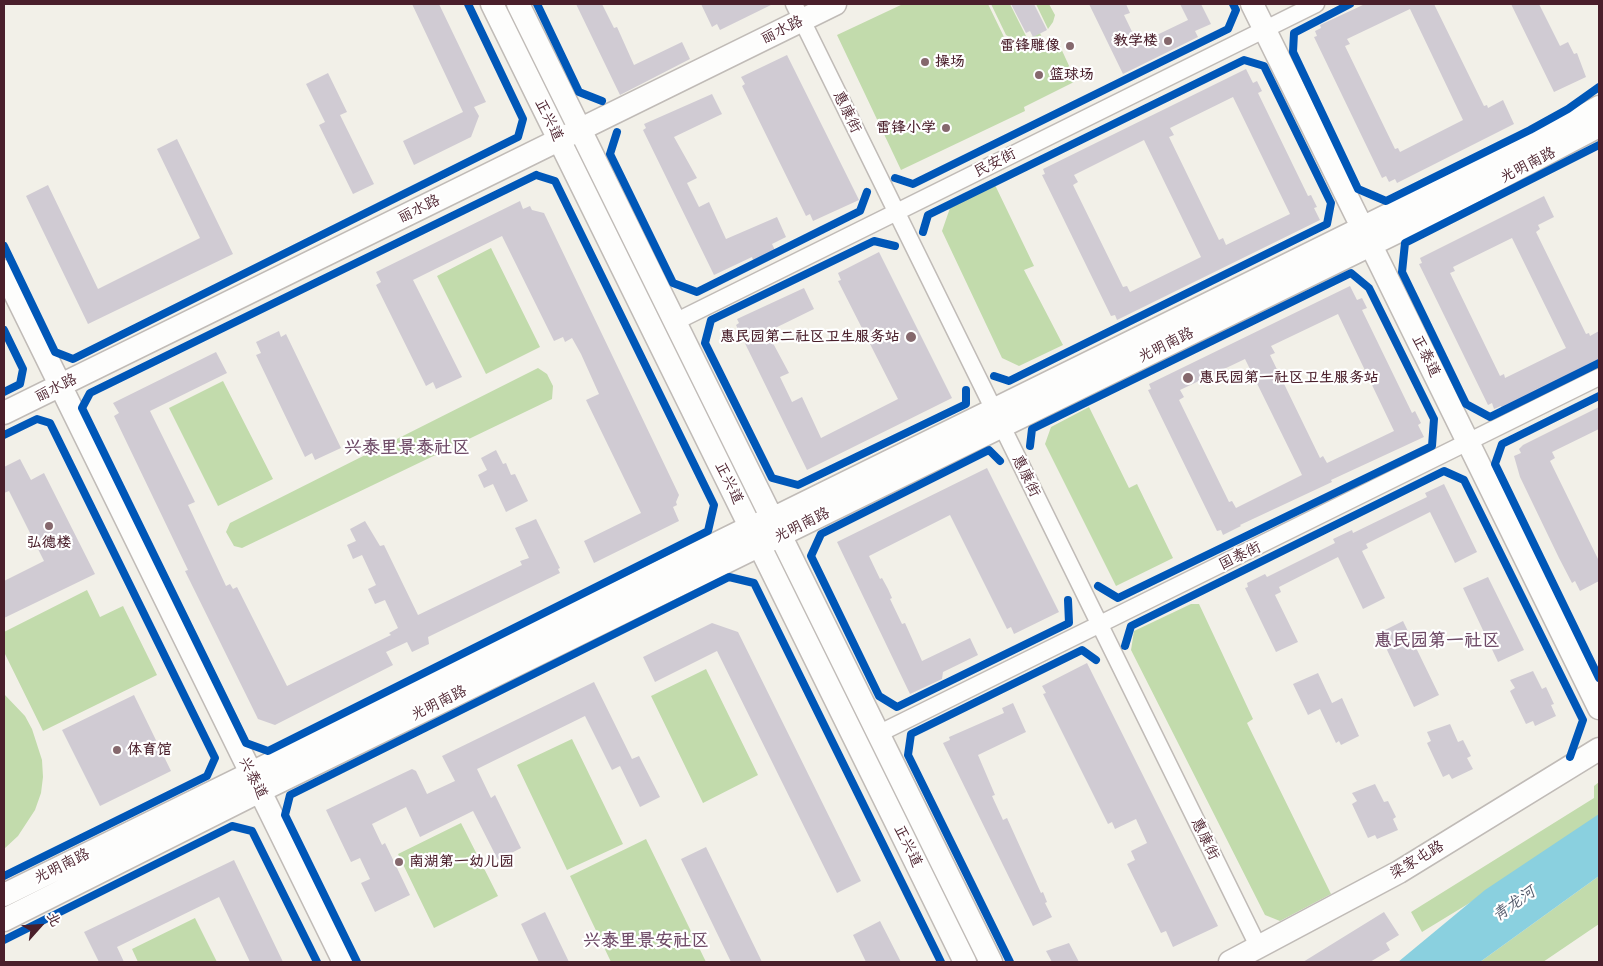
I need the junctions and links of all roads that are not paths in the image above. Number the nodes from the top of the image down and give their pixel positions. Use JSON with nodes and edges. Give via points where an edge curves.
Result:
{"nodes":[{"id":1,"x":492,"y":4,"type":"edge"},
{"id":2,"x":518,"y":4,"type":"edge"},
{"id":3,"x":834,"y":4,"type":"edge"},
{"id":4,"x":1252,"y":4,"type":"edge"},
{"id":5,"x":1316,"y":4,"type":"edge"},
{"id":6,"x":798,"y":12,"type":"edge"},
{"id":7,"x":1265,"y":29,"type":"junction"},
{"id":8,"x":1599,"y":107,"type":"edge"},
{"id":9,"x":1599,"y":126,"type":"edge"},
{"id":10,"x":580,"y":129,"type":"junction"},
{"id":11,"x":559,"y":140,"type":"junction"},
{"id":12,"x":896,"y":213,"type":"junction"},
{"id":13,"x":1366,"y":236,"type":"junction"},
{"id":14,"x":4,"y":271,"type":"edge"},
{"id":15,"x":4,"y":299,"type":"edge"},
{"id":16,"x":675,"y":322,"type":"junction"},
{"id":17,"x":1599,"y":377,"type":"edge"},
{"id":18,"x":55,"y":388,"type":"junction"},
{"id":19,"x":4,"y":414,"type":"edge"},
{"id":20,"x":997,"y":418,"type":"junction"},
{"id":21,"x":1469,"y":443,"type":"junction"},
{"id":22,"x":777,"y":527,"type":"junction"},
{"id":23,"x":755,"y":536,"type":"junction"},
{"id":24,"x":1099,"y":626,"type":"junction"},
{"id":25,"x":1599,"y":708,"type":"edge"},
{"id":26,"x":880,"y":733,"type":"junction"},
{"id":27,"x":1599,"y":750,"type":"edge"},
{"id":28,"x":250,"y":785,"type":"junction"},
{"id":29,"x":4,"y":895,"type":"edge"},
{"id":30,"x":4,"y":920,"type":"edge"},
{"id":31,"x":1259,"y":948,"type":"junction"},
{"id":32,"x":330,"y":962,"type":"edge"},
{"id":33,"x":344,"y":962,"type":"edge"},
{"id":34,"x":965,"y":962,"type":"edge"},
{"id":35,"x":991,"y":962,"type":"edge"},
{"id":36,"x":1230,"y":962,"type":"edge"}],
"edges":[{"from":1,"to":11,"type":"main road","name":"正兴道"},
{"from":2,"to":10,"type":"main road","name":"正兴道"},
{"from":3,"to":6,"type":"main road","name":"丽水路"},
{"from":4,"to":7,"type":"main road","name":"正泰道"},
{"from":5,"to":7,"type":"street","name":"民安街"},
{"from":6,"to":10,"type":"main road","name":"丽水路"},
{"from":6,"to":12,"type":"street","name":"惠康街"},
{"from":7,"to":12,"type":"street","name":"民安街"},
{"from":7,"to":13,"type":"main road","name":"正泰道"},
{"from":8,"to":13,"type":"main road","name":"光明南路"},
{"from":9,"to":13,"type":"main road","name":"光明南路"},
{"from":10,"to":11,"type":"main road","name":"丽水路"},
{"from":10,"to":16,"type":"main road","name":"正兴道"},
{"from":11,"to":18,"type":"main road","name":"丽水路"},
{"from":11,"to":23,"type":"main road","name":"正兴道"},
{"from":12,"to":16,"type":"street","name":"民安街"},
{"from":12,"to":20,"type":"street","name":"惠康街"},
{"from":13,"to":20,"type":"main road","name":"光明南路"},
{"from":13,"to":21,"type":"main road","name":"正泰道"},
{"from":14,"to":18,"type":"main road","name":"兴泰道"},
{"from":15,"to":18,"type":"main road","name":"兴泰道"},
{"from":16,"to":22,"type":"main road","name":"正兴道"},
{"from":17,"to":21,"type":"street","name":"国泰街"},
{"from":18,"to":19,"type":"main road","name":"丽水路"},
{"from":18,"to":28,"type":"main road","name":"兴泰道"},
{"from":20,"to":22,"type":"main road","name":"光明南路"},
{"from":20,"to":24,"type":"street","name":"惠康街"},
{"from":21,"to":24,"type":"street","name":"国泰街"},
{"from":21,"to":25,"type":"main road","name":"正泰道"},
{"from":22,"to":23,"type":"main road","name":"光明南路"},
{"from":22,"to":26,"type":"main road","name":"正兴道"},
{"from":23,"to":28,"type":"main road","name":"光明南路"},
{"from":23,"to":34,"type":"main road","name":"正兴道"},
{"from":24,"to":26,"type":"street","name":"国泰街"},
{"from":24,"to":31,"type":"street","name":"惠康街"},
{"from":26,"to":35,"type":"main road","name":"正兴道"},
{"from":27,"to":31,"type":"main road","name":"梁家屯路","via":[[1399,872]]},
{"from":28,"to":29,"type":"main road","name":"光明南路"},
{"from":28,"to":30,"type":"main road","name":"光明南路"},
{"from":28,"to":32,"type":"main road","name":"兴泰道"},
{"from":28,"to":33,"type":"main road","name":"兴泰道"},
{"from":31,"to":36,"type":"main road","name":"梁家屯路"}]}
